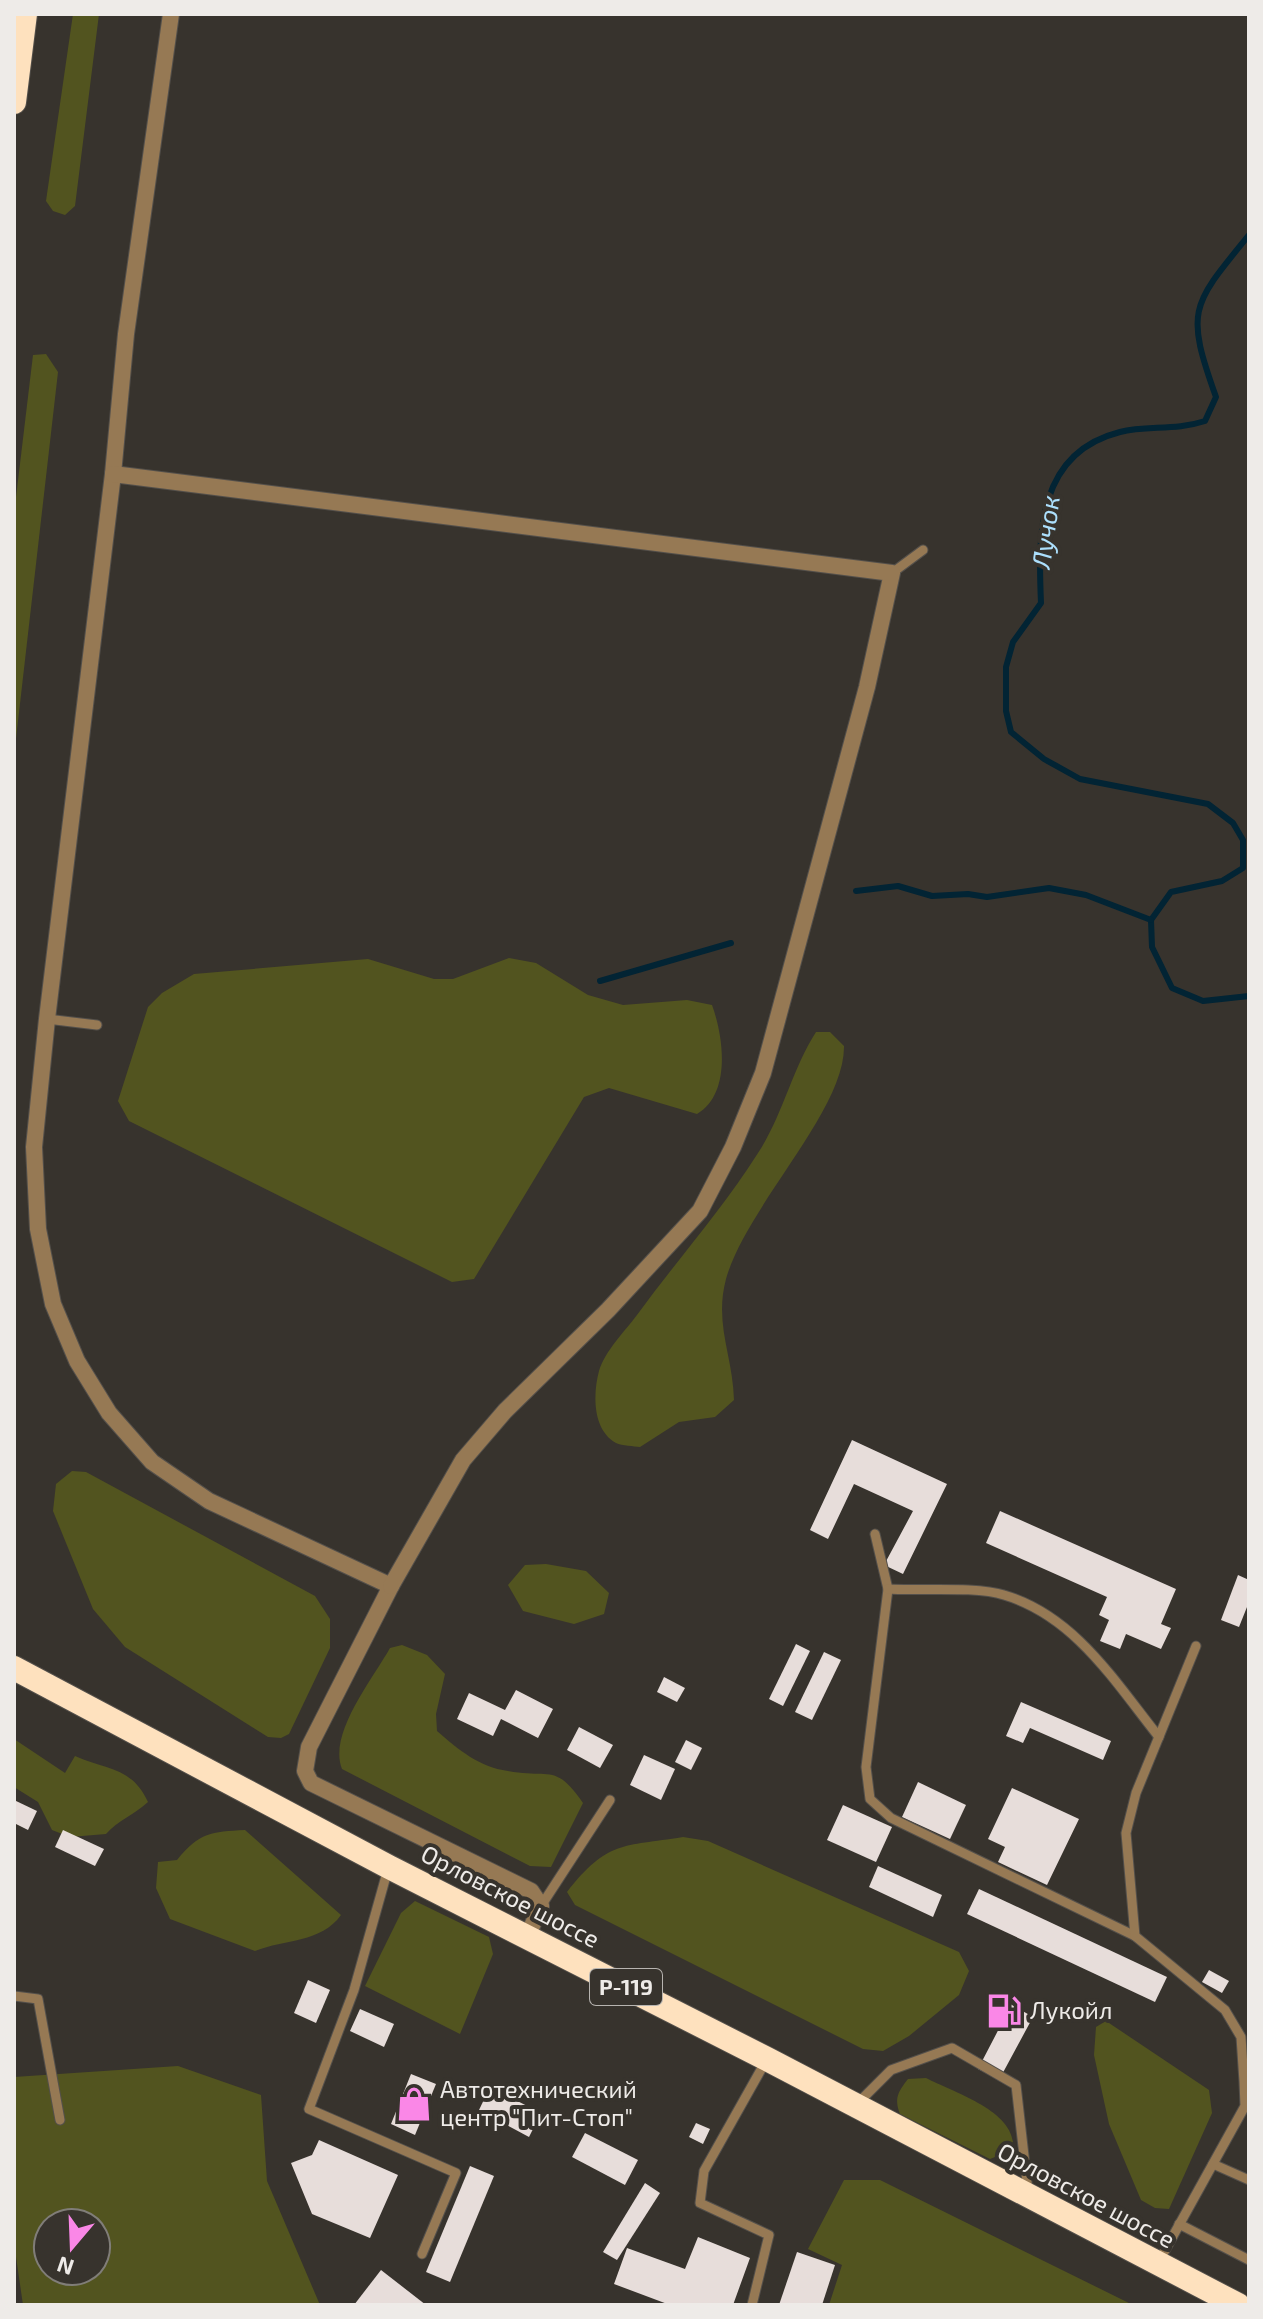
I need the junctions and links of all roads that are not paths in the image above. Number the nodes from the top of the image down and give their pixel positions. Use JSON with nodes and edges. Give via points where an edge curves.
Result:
{"nodes":[{"id":1,"x":25,"y":14,"type":"edge"},
{"id":2,"x":171,"y":14,"type":"edge"},
{"id":3,"x":14,"y":102,"type":"edge"},
{"id":4,"x":113,"y":474,"type":"junction"},
{"id":5,"x":923,"y":550,"type":"dead end"},
{"id":6,"x":892,"y":573,"type":"junction"},
{"id":7,"x":47,"y":1019,"type":"junction"},
{"id":8,"x":97,"y":1025,"type":"dead end"},
{"id":9,"x":875,"y":1534,"type":"dead end"},
{"id":10,"x":391,"y":1586,"type":"junction"},
{"id":11,"x":888,"y":1589,"type":"junction"},
{"id":12,"x":1196,"y":1646,"type":"dead end"},
{"id":13,"x":14,"y":1668,"type":"edge"},
{"id":14,"x":1159,"y":1737,"type":"junction"},
{"id":15,"x":610,"y":1800,"type":"dead end"},
{"id":16,"x":389,"y":1867,"type":"junction"},
{"id":17,"x":541,"y":1906,"type":"junction"},
{"id":18,"x":1135,"y":1936,"type":"junction"},
{"id":19,"x":527,"y":1937,"type":"junction"},
{"id":20,"x":14,"y":1996,"type":"edge"},
{"id":21,"x":767,"y":2059,"type":"junction"},
{"id":22,"x":855,"y":2105,"type":"junction"},
{"id":23,"x":1247,"y":2105,"type":"edge"},
{"id":24,"x":60,"y":2120,"type":"dead end"},
{"id":25,"x":1213,"y":2164,"type":"junction"},
{"id":26,"x":1249,"y":2180,"type":"edge"},
{"id":27,"x":1028,"y":2198,"type":"junction"},
{"id":28,"x":1179,"y":2224,"type":"junction"},
{"id":29,"x":422,"y":2254,"type":"dead end"},
{"id":30,"x":1249,"y":2260,"type":"edge"},
{"id":31,"x":1156,"y":2265,"type":"junction"},
{"id":32,"x":1232,"y":2304,"type":"edge"},
{"id":33,"x":752,"y":2305,"type":"edge"}],
"edges":[{"from":1,"to":3,"type":"highway"},
{"from":2,"to":4,"type":"street","via":[[126,334]]},
{"from":4,"to":6,"type":"street"},
{"from":4,"to":7,"type":"street"},
{"from":5,"to":6,"type":"lane"},
{"from":6,"to":10,"type":"street","via":[[867,687],[763,1073],[733,1147],[700,1211],[463,1460]]},
{"from":7,"to":8,"type":"lane"},
{"from":7,"to":10,"type":"street","via":[[34,1147],[38,1229],[53,1304],[77,1361],[109,1413],[152,1462],[209,1501]]},
{"from":9,"to":11,"type":"lane"},
{"from":10,"to":17,"type":"street","via":[[309,1747],[305,1771],[311,1783],[531,1891]]},
{"from":11,"to":14,"type":"lane","via":[[1002,1594],[1043,1612],[1080,1639]]},
{"from":11,"to":18,"type":"lane","via":[[866,1767],[870,1799],[891,1818]]},
{"from":12,"to":14,"type":"lane"},
{"from":13,"to":16,"type":"highway","name":"Орловское шоссе","number":"Р-119"},
{"from":14,"to":18,"type":"lane","via":[[1126,1833]]},
{"from":15,"to":17,"type":"lane"},
{"from":16,"to":19,"type":"highway","name":"Орловское шоссе","number":"Р-119"},
{"from":16,"to":29,"type":"lane","via":[[354,1990],[309,2109],[456,2173]]},
{"from":17,"to":19,"type":"street"},
{"from":18,"to":23,"type":"lane","via":[[1225,2010],[1241,2037]]},
{"from":19,"to":21,"type":"highway","name":"Орловское шоссе","number":"Р-119"},
{"from":20,"to":24,"type":"lane","via":[[38,1999]]},
{"from":21,"to":22,"type":"highway","name":"Орловское шоссе","number":"Р-119"},
{"from":21,"to":33,"type":"lane","via":[[704,2171],[700,2203],[769,2235]]},
{"from":22,"to":27,"type":"highway","name":"Орловское шоссе","number":"Р-119"},
{"from":22,"to":27,"type":"lane","via":[[891,2070],[952,2048],[1016,2085]]},
{"from":23,"to":25,"type":"lane"},
{"from":25,"to":26,"type":"lane"},
{"from":25,"to":28,"type":"lane"},
{"from":27,"to":31,"type":"highway","name":"Орловское шоссе","number":"Р-119"},
{"from":28,"to":30,"type":"lane"},
{"from":28,"to":31,"type":"lane"},
{"from":31,"to":32,"type":"highway","name":"Орловское шоссе","number":"Р-119"}]}
